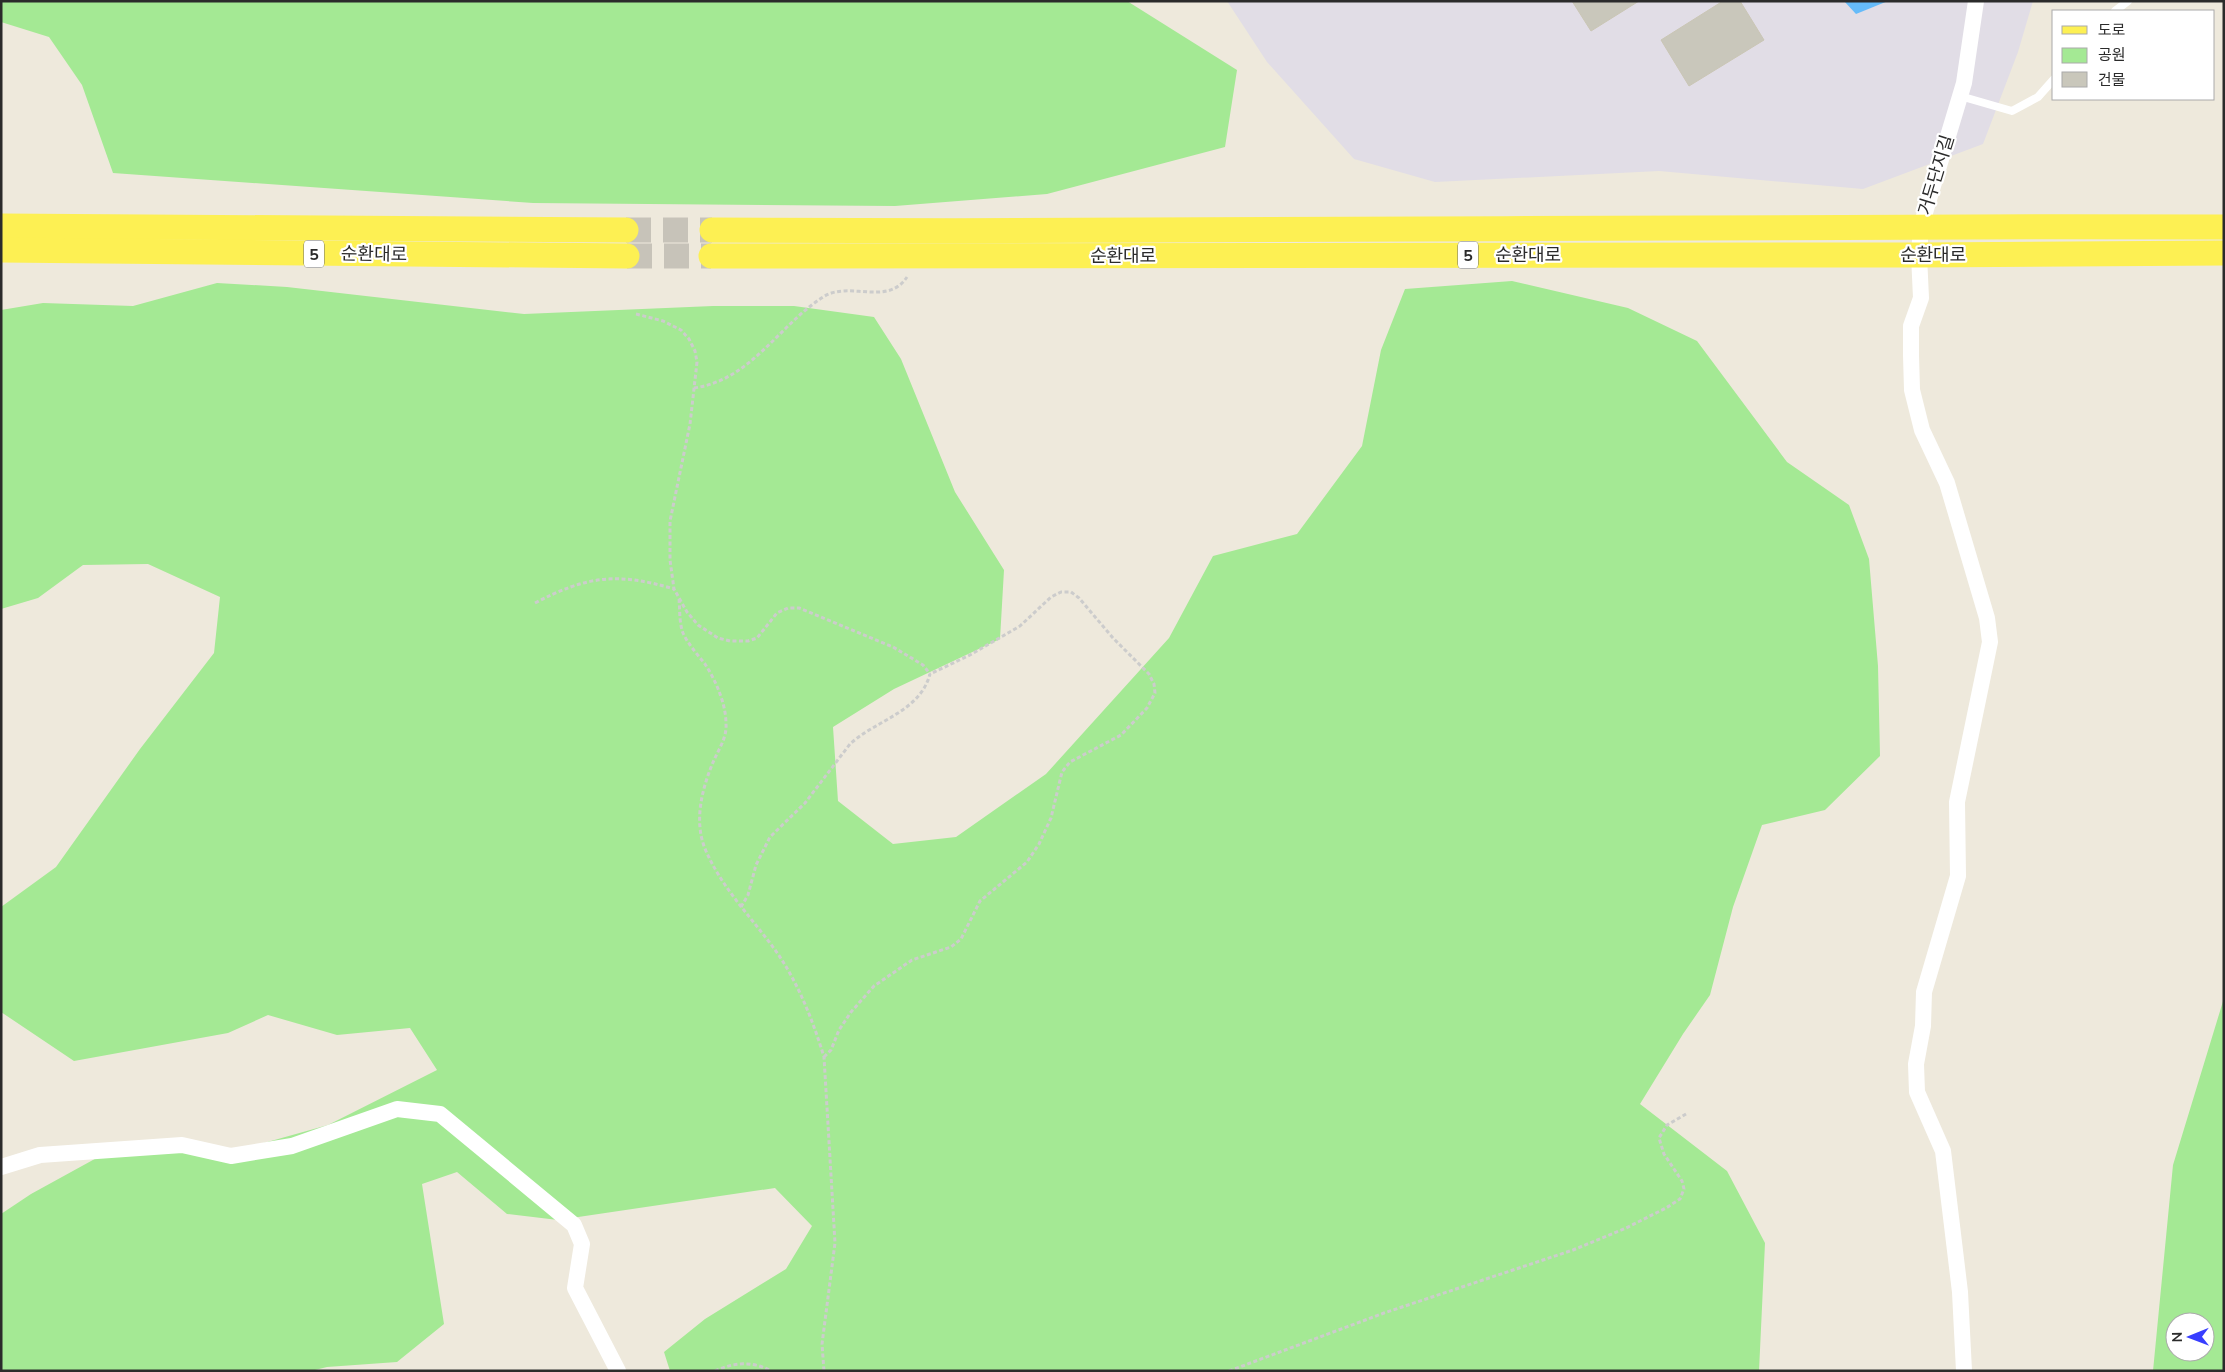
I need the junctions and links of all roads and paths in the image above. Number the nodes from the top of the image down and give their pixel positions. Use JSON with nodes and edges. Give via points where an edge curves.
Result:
{"nodes":[{"id":1,"x":1976,"y":1,"type":"edge"},
{"id":2,"x":2128,"y":1,"type":"edge"},
{"id":3,"x":2116,"y":10,"type":"edge"},
{"id":4,"x":2052,"y":81,"type":"edge"},
{"id":5,"x":1960,"y":96,"type":"junction"},
{"id":6,"x":1,"y":226,"type":"edge"},
{"id":7,"x":1921,"y":226,"type":"junction"},
{"id":8,"x":2224,"y":226,"type":"edge"},
{"id":9,"x":626,"y":230,"type":"tunnel mouth"},
{"id":10,"x":712,"y":230,"type":"tunnel mouth"},
{"id":11,"x":1,"y":250,"type":"edge"},
{"id":12,"x":2224,"y":253,"type":"edge"},
{"id":13,"x":1919,"y":255,"type":"junction"},
{"id":14,"x":628,"y":256,"type":"tunnel mouth"},
{"id":15,"x":711,"y":256,"type":"tunnel mouth"},
{"id":16,"x":910,"y":272,"type":"dead end"},
{"id":17,"x":636,"y":314,"type":"dead end"},
{"id":18,"x":694,"y":388,"type":"junction"},
{"id":19,"x":674,"y":589,"type":"junction"},
{"id":20,"x":679,"y":599,"type":"junction"},
{"id":21,"x":535,"y":604,"type":"dead end"},
{"id":22,"x":930,"y":674,"type":"junction"},
{"id":23,"x":741,"y":907,"type":"junction"},
{"id":24,"x":824,"y":1057,"type":"junction"},
{"id":25,"x":1686,"y":1114,"type":"dead end"},
{"id":26,"x":1,"y":1167,"type":"edge"},
{"id":27,"x":618,"y":1371,"type":"edge"},
{"id":28,"x":715,"y":1371,"type":"edge"},
{"id":29,"x":771,"y":1371,"type":"edge"},
{"id":30,"x":824,"y":1371,"type":"edge"},
{"id":31,"x":1228,"y":1371,"type":"edge"},
{"id":32,"x":1964,"y":1371,"type":"edge"}],
"edges":[{"from":1,"to":5,"type":"street","name":"거두단지길"},
{"from":2,"to":3,"type":"lane"},
{"from":4,"to":5,"type":"lane","via":[[2038,97],[2012,111]]},
{"from":5,"to":7,"type":"street","name":"거두단지길"},
{"from":6,"to":9,"type":"main road","name":"순환대로","number":"5"},
{"from":7,"to":8,"type":"main road","name":"순환대로","number":"5"},
{"from":7,"to":10,"type":"main road","name":"순환대로","number":"5","via":[[1043,232]]},
{"from":7,"to":13,"type":"street","name":"거두단지길"},
{"from":11,"to":14,"type":"main road","name":"순환대로","number":"5"},
{"from":12,"to":13,"type":"main road","name":"순환대로","number":"5"},
{"from":13,"to":15,"type":"main road","name":"순환대로","number":"5"},
{"from":13,"to":32,"type":"street","name":"거두단지길","via":[[1921,298],[1911,326],[1912,390],[1922,430],[1947,483],[1987,618],[1990,642],[1957,802],[1958,876],[1924,992],[1923,1026],[1916,1064],[1917,1092],[1943,1151],[1960,1292]]},
{"from":16,"to":18,"type":"path","via":[[905,281],[883,293],[837,290],[824,296],[804,310],[738,373],[719,383]]},
{"from":17,"to":18,"type":"path","via":[[664,321],[681,330],[689,339],[696,356]]},
{"from":18,"to":19,"type":"path","via":[[670,521]]},
{"from":19,"to":20,"type":"path"},
{"from":19,"to":21,"type":"path","via":[[651,582],[603,579],[569,586]]},
{"from":20,"to":22,"type":"path","via":[[698,624],[718,638],[739,642],[757,638],[777,613],[799,608],[893,647],[923,665]]},
{"from":20,"to":23,"type":"path","via":[[683,633],[712,676],[726,715],[724,739],[703,794],[699,828],[706,852]]},
{"from":22,"to":23,"type":"path","via":[[927,686],[905,708],[850,744],[805,803],[770,837]]},
{"from":22,"to":24,"type":"path","via":[[1012,630],[1051,597],[1070,592],[1080,598],[1112,638],[1149,674],[1155,692],[1147,708],[1121,735],[1070,762],[1062,772],[1051,818],[1040,844],[1027,862],[980,901],[961,939],[951,947],[912,960],[874,986],[851,1012]]},
{"from":23,"to":24,"type":"path","via":[[768,940],[795,983]]},
{"from":24,"to":30,"type":"path","via":[[835,1243],[822,1344]]},
{"from":25,"to":31,"type":"path","via":[[1667,1125],[1659,1138],[1664,1154],[1682,1180],[1684,1190],[1680,1199],[1666,1208],[1573,1250],[1384,1313]]},
{"from":26,"to":27,"type":"street","via":[[40,1155],[182,1145],[231,1156],[292,1146],[397,1109],[440,1114],[574,1225],[582,1244],[575,1288]]},
{"from":28,"to":29,"type":"path","via":[[757,1364]]}]}
